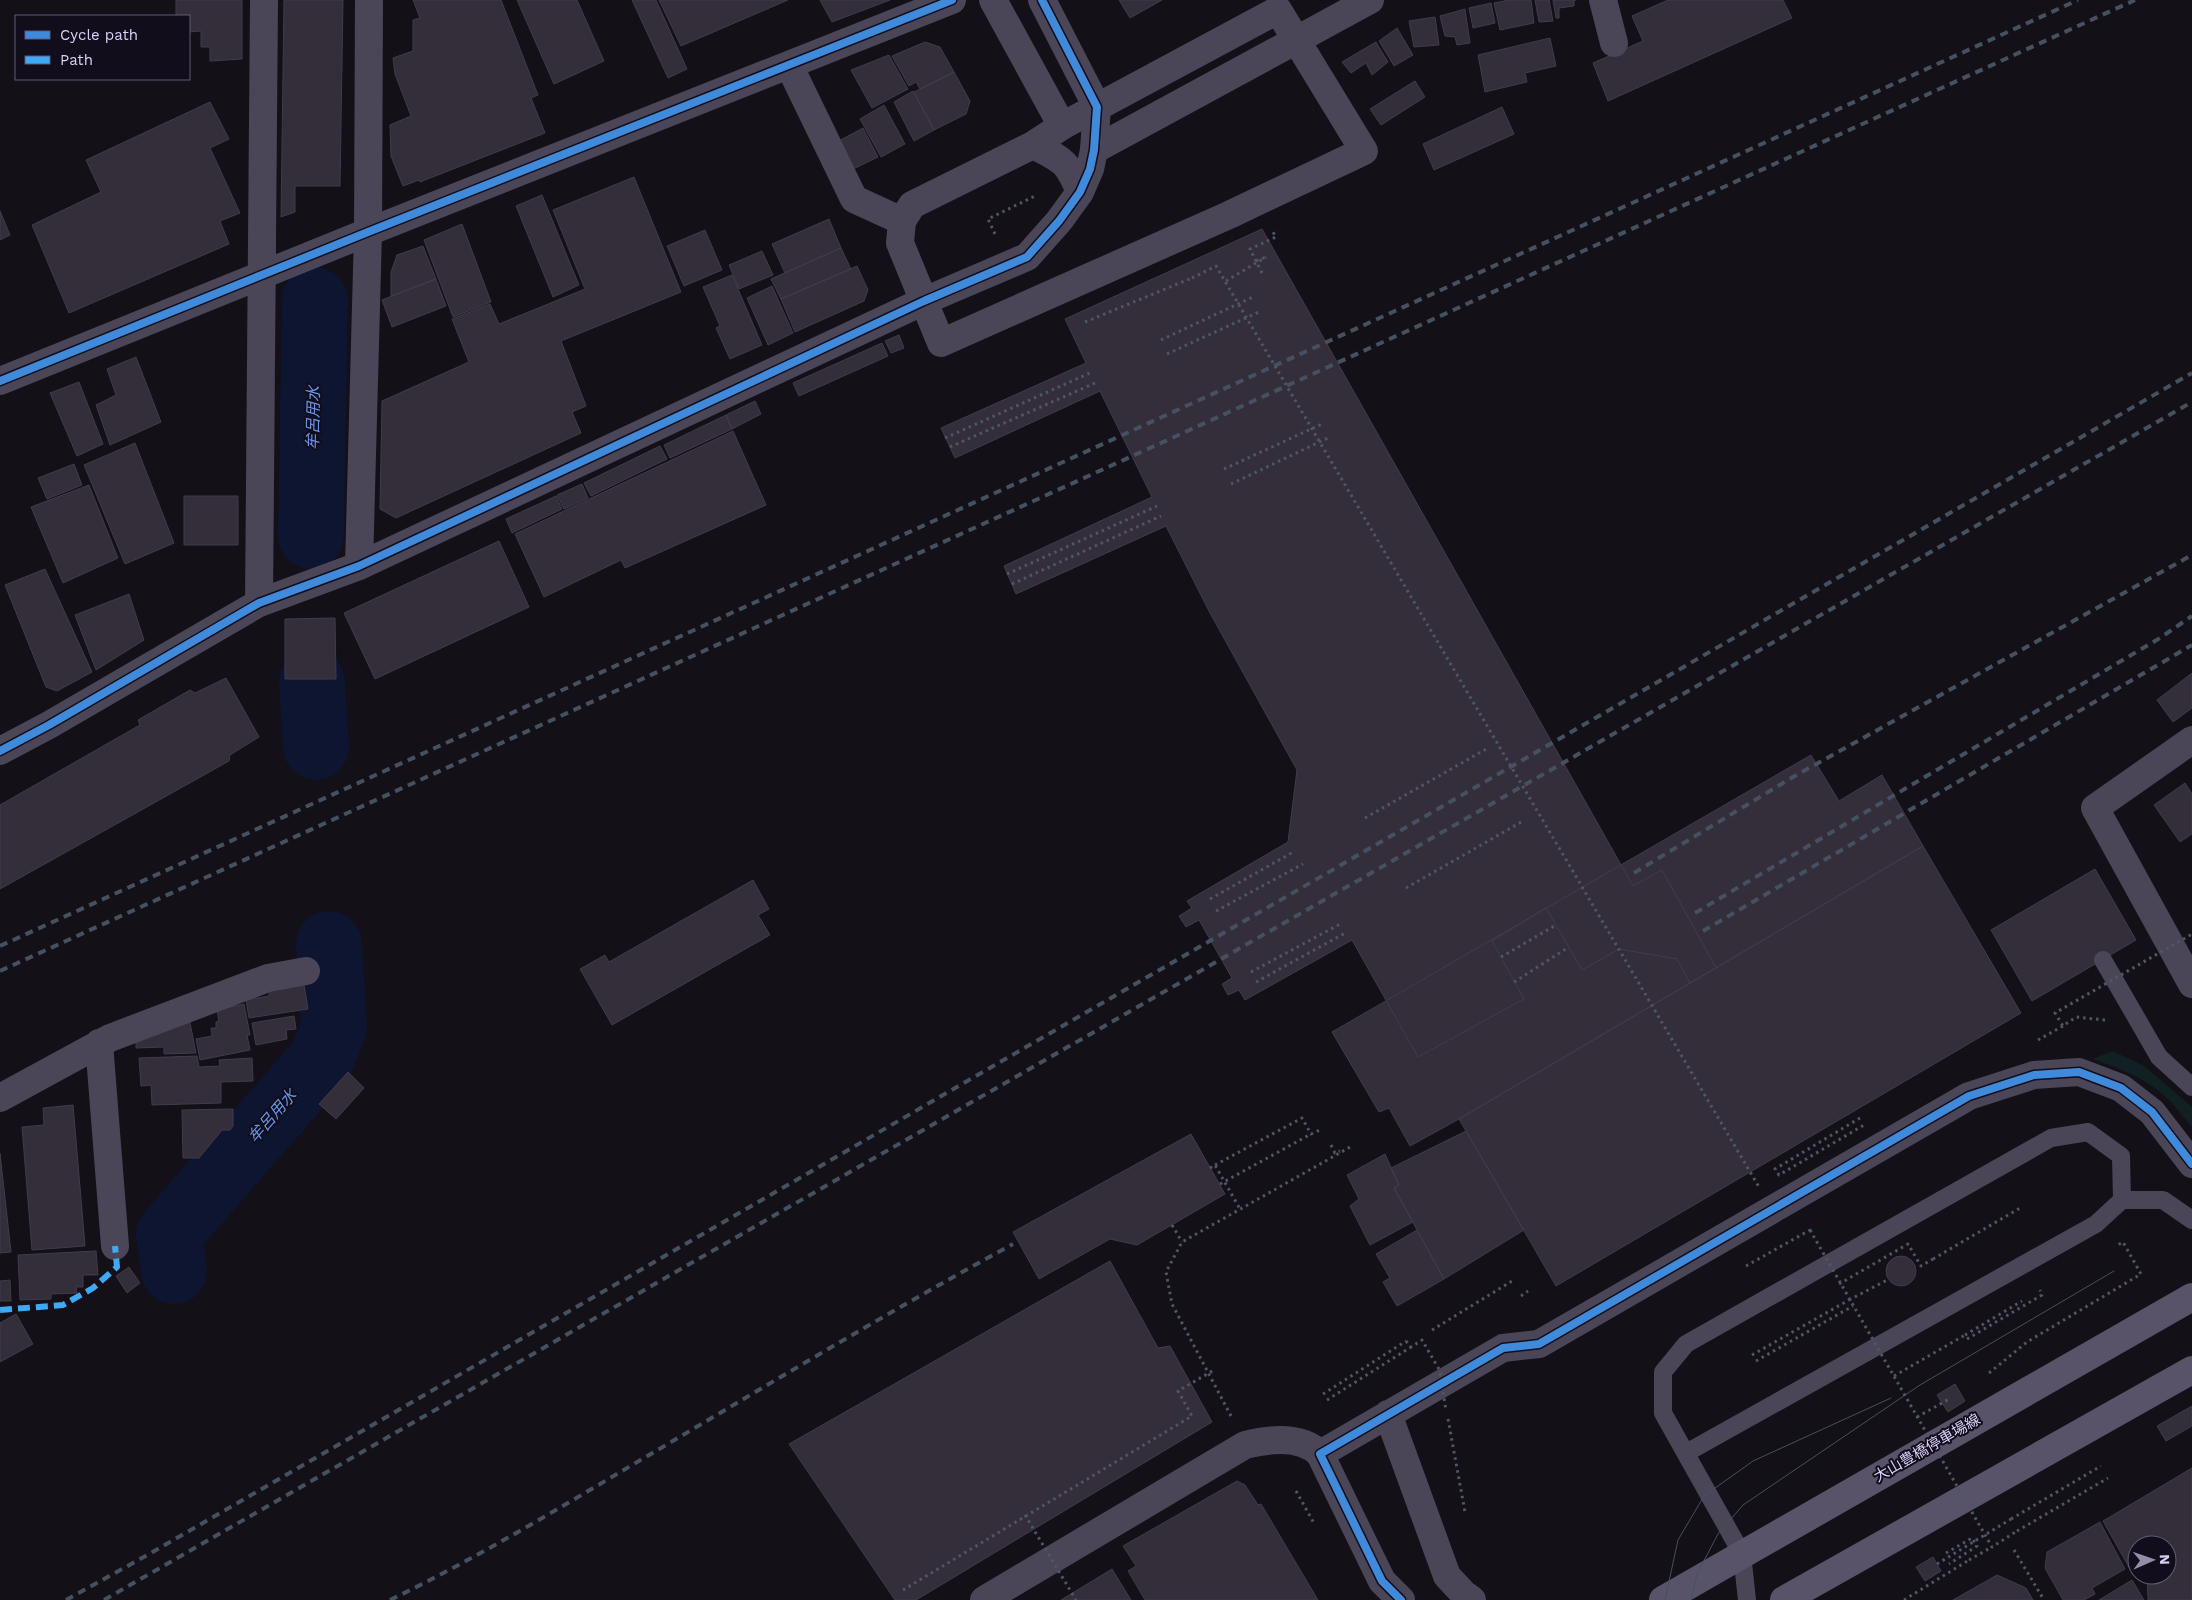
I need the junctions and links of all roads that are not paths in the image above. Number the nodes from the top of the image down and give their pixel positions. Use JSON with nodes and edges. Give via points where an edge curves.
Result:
{"nodes":[{"id":1,"x":264,"y":0,"type":"edge"},
{"id":2,"x":369,"y":0,"type":"edge"},
{"id":3,"x":952,"y":0,"type":"edge"},
{"id":4,"x":993,"y":0,"type":"edge"},
{"id":5,"x":1042,"y":0,"type":"edge"},
{"id":6,"x":1370,"y":0,"type":"edge"},
{"id":7,"x":1603,"y":0,"type":"edge"},
{"id":8,"x":1275,"y":5,"type":"edge"},
{"id":9,"x":1298,"y":41,"type":"junction"},
{"id":10,"x":1614,"y":43,"type":"dead end"},
{"id":11,"x":789,"y":66,"type":"junction"},
{"id":12,"x":1097,"y":107,"type":"junction"},
{"id":13,"x":1062,"y":126,"type":"junction"},
{"id":14,"x":1033,"y":145,"type":"junction"},
{"id":15,"x":1094,"y":150,"type":"junction"},
{"id":16,"x":1080,"y":192,"type":"junction"},
{"id":17,"x":902,"y":221,"type":"junction"},
{"id":18,"x":368,"y":232,"type":"junction"},
{"id":19,"x":263,"y":276,"type":"junction"},
{"id":20,"x":924,"y":301,"type":"junction"},
{"id":21,"x":0,"y":381,"type":"edge"},
{"id":22,"x":360,"y":566,"type":"junction"},
{"id":23,"x":259,"y":604,"type":"junction"},
{"id":24,"x":2192,"y":740,"type":"edge"},
{"id":25,"x":0,"y":751,"type":"edge"},
{"id":26,"x":2103,"y":960,"type":"dead end"},
{"id":27,"x":306,"y":971,"type":"dead end"},
{"id":28,"x":2192,"y":984,"type":"edge"},
{"id":29,"x":100,"y":1043,"type":"junction"},
{"id":30,"x":2192,"y":1087,"type":"edge"},
{"id":31,"x":0,"y":1098,"type":"edge"},
{"id":32,"x":2192,"y":1164,"type":"edge"},
{"id":33,"x":2122,"y":1200,"type":"junction"},
{"id":34,"x":2192,"y":1220,"type":"edge"},
{"id":35,"x":115,"y":1246,"type":"dead end"},
{"id":36,"x":2192,"y":1297,"type":"edge"},
{"id":37,"x":2192,"y":1370,"type":"edge"},
{"id":38,"x":1388,"y":1414,"type":"junction"},
{"id":39,"x":1686,"y":1453,"type":"junction"},
{"id":40,"x":1320,"y":1454,"type":"junction"},
{"id":41,"x":1742,"y":1554,"type":"junction"},
{"id":42,"x":995,"y":1597,"type":"edge"},
{"id":43,"x":1401,"y":1600,"type":"edge"},
{"id":44,"x":1472,"y":1600,"type":"edge"},
{"id":45,"x":1663,"y":1600,"type":"edge"},
{"id":46,"x":1747,"y":1600,"type":"edge"},
{"id":47,"x":1784,"y":1600,"type":"edge"}],
"edges":[{"from":1,"to":19,"type":"street"},
{"from":2,"to":18,"type":"street"},
{"from":3,"to":11,"type":"street"},
{"from":4,"to":13,"type":"street"},
{"from":5,"to":12,"type":"street"},
{"from":6,"to":9,"type":"street"},
{"from":7,"to":10,"type":"street"},
{"from":8,"to":9,"type":"street"},
{"from":8,"to":12,"type":"street"},
{"from":9,"to":15,"type":"street"},
{"from":9,"to":20,"type":"street","via":[[1364,151],[1230,216],[941,343]]},
{"from":11,"to":17,"type":"street","via":[[854,199]]},
{"from":11,"to":18,"type":"street"},
{"from":12,"to":13,"type":"street"},
{"from":12,"to":15,"type":"street"},
{"from":13,"to":14,"type":"street"},
{"from":14,"to":16,"type":"street","via":[[1064,161],[1072,171]]},
{"from":14,"to":17,"type":"street","via":[[912,205]]},
{"from":15,"to":16,"type":"street"},
{"from":16,"to":20,"type":"street","via":[[1059,222],[1027,257]]},
{"from":17,"to":20,"type":"street","via":[[900,243]]},
{"from":18,"to":19,"type":"street"},
{"from":18,"to":22,"type":"street"},
{"from":19,"to":21,"type":"street"},
{"from":19,"to":23,"type":"street"},
{"from":20,"to":22,"type":"street"},
{"from":22,"to":23,"type":"street"},
{"from":23,"to":25,"type":"street"},
{"from":24,"to":28,"type":"street","via":[[2096,808]]},
{"from":26,"to":30,"type":"lane","via":[[2159,1057]]},
{"from":27,"to":29,"type":"street","via":[[250,984]]},
{"from":29,"to":31,"type":"street"},
{"from":29,"to":35,"type":"street"},
{"from":32,"to":38,"type":"street","via":[[2152,1112],[2121,1088],[2080,1072],[2034,1075],[1969,1096],[1539,1344],[1503,1348]]},
{"from":33,"to":34,"type":"lane","via":[[2163,1200]]},
{"from":33,"to":39,"type":"lane","via":[[2096,1224]]},
{"from":33,"to":39,"type":"lane","via":[[2121,1156],[2088,1132],[2051,1138],[1686,1344],[1663,1372],[1663,1413]]},
{"from":36,"to":41,"type":"main road","name":"大山豊橋停車場線"},
{"from":37,"to":47,"type":"main road"},
{"from":38,"to":40,"type":"street"},
{"from":38,"to":44,"type":"street","via":[[1447,1576]]},
{"from":39,"to":41,"type":"lane"},
{"from":40,"to":42,"type":"street","via":[[1294,1441],[1266,1440],[1245,1445]]},
{"from":40,"to":43,"type":"street","via":[[1382,1580]]},
{"from":41,"to":45,"type":"main road","name":"大山豊橋停車場線"},
{"from":41,"to":46,"type":"lane"}]}
